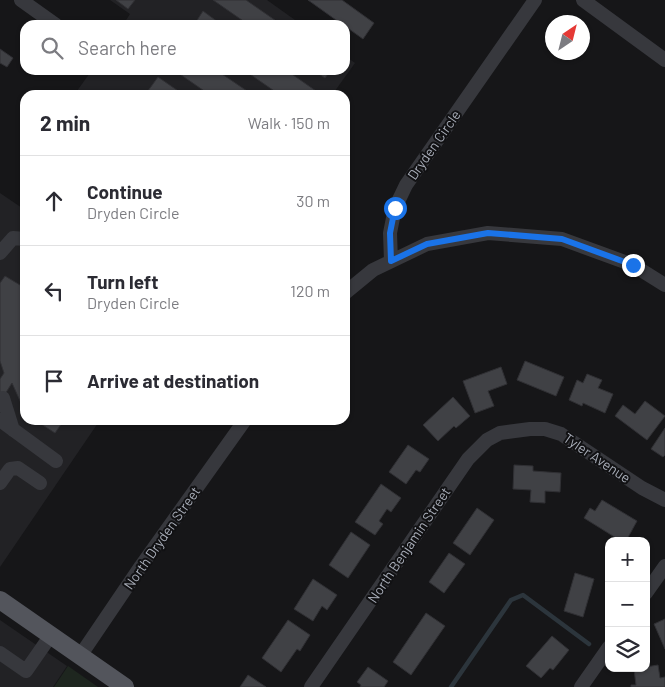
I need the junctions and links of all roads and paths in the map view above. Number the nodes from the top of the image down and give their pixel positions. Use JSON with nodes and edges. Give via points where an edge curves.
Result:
{"nodes":[{"id":1,"x":21,"y":0,"type":"edge"},
{"id":2,"x":535,"y":0,"type":"edge"},
{"id":3,"x":583,"y":0,"type":"edge"},
{"id":4,"x":49,"y":20,"type":"edge"},
{"id":5,"x":665,"y":60,"type":"edge"},
{"id":6,"x":20,"y":239,"type":"edge"},
{"id":7,"x":0,"y":253,"type":"edge"},
{"id":8,"x":391,"y":261,"type":"junction"},
{"id":9,"x":665,"y":285,"type":"edge"},
{"id":10,"x":350,"y":289,"type":"edge"},
{"id":11,"x":3,"y":398,"type":"dead end"},
{"id":12,"x":0,"y":420,"type":"edge"},
{"id":13,"x":241,"y":425,"type":"edge"},
{"id":14,"x":13,"y":430,"type":"junction"},
{"id":15,"x":526,"y":430,"type":"joint"},
{"id":16,"x":56,"y":461,"type":"dead end"},
{"id":17,"x":0,"y":483,"type":"edge"},
{"id":18,"x":40,"y":483,"type":"dead end"},
{"id":19,"x":665,"y":500,"type":"edge"},
{"id":20,"x":665,"y":566,"type":"edge"},
{"id":21,"x":650,"y":587,"type":"edge"},
{"id":22,"x":0,"y":600,"type":"edge"},
{"id":23,"x":51,"y":636,"type":"junction"},
{"id":24,"x":0,"y":653,"type":"edge"},
{"id":25,"x":605,"y":653,"type":"edge"},
{"id":26,"x":80,"y":656,"type":"junction"},
{"id":27,"x":125,"y":687,"type":"edge"},
{"id":28,"x":311,"y":687,"type":"edge"},
{"id":29,"x":581,"y":687,"type":"edge"}],
"edges":[{"from":1,"to":4,"type":"street"},
{"from":2,"to":8,"type":"street","name":"Dryden Circle","via":[[406,185],[393,216]]},
{"from":3,"to":5,"type":"street"},
{"from":6,"to":7,"type":"street","via":[[13,238]]},
{"from":8,"to":9,"type":"street","via":[[427,244],[488,233],[562,239],[633,265]]},
{"from":8,"to":10,"type":"street","via":[[373,270]]},
{"from":11,"to":14,"type":"street"},
{"from":12,"to":14,"type":"street"},
{"from":13,"to":26,"type":"street","name":"North Dryden Street"},
{"from":14,"to":16,"type":"street"},
{"from":15,"to":19,"type":"street","name":"Tyler Avenue","via":[[545,429],[561,434]]},
{"from":15,"to":28,"type":"street","name":"North Benjamin Street","via":[[500,433],[487,440],[468,459]]},
{"from":17,"to":18,"type":"street","via":[[10,469],[18,468]]},
{"from":20,"to":21,"type":"street"},
{"from":22,"to":23,"type":"main road"},
{"from":23,"to":24,"type":"street","via":[[26,671]]},
{"from":23,"to":26,"type":"main road"},
{"from":25,"to":29,"type":"street"},
{"from":26,"to":27,"type":"main road"}]}
